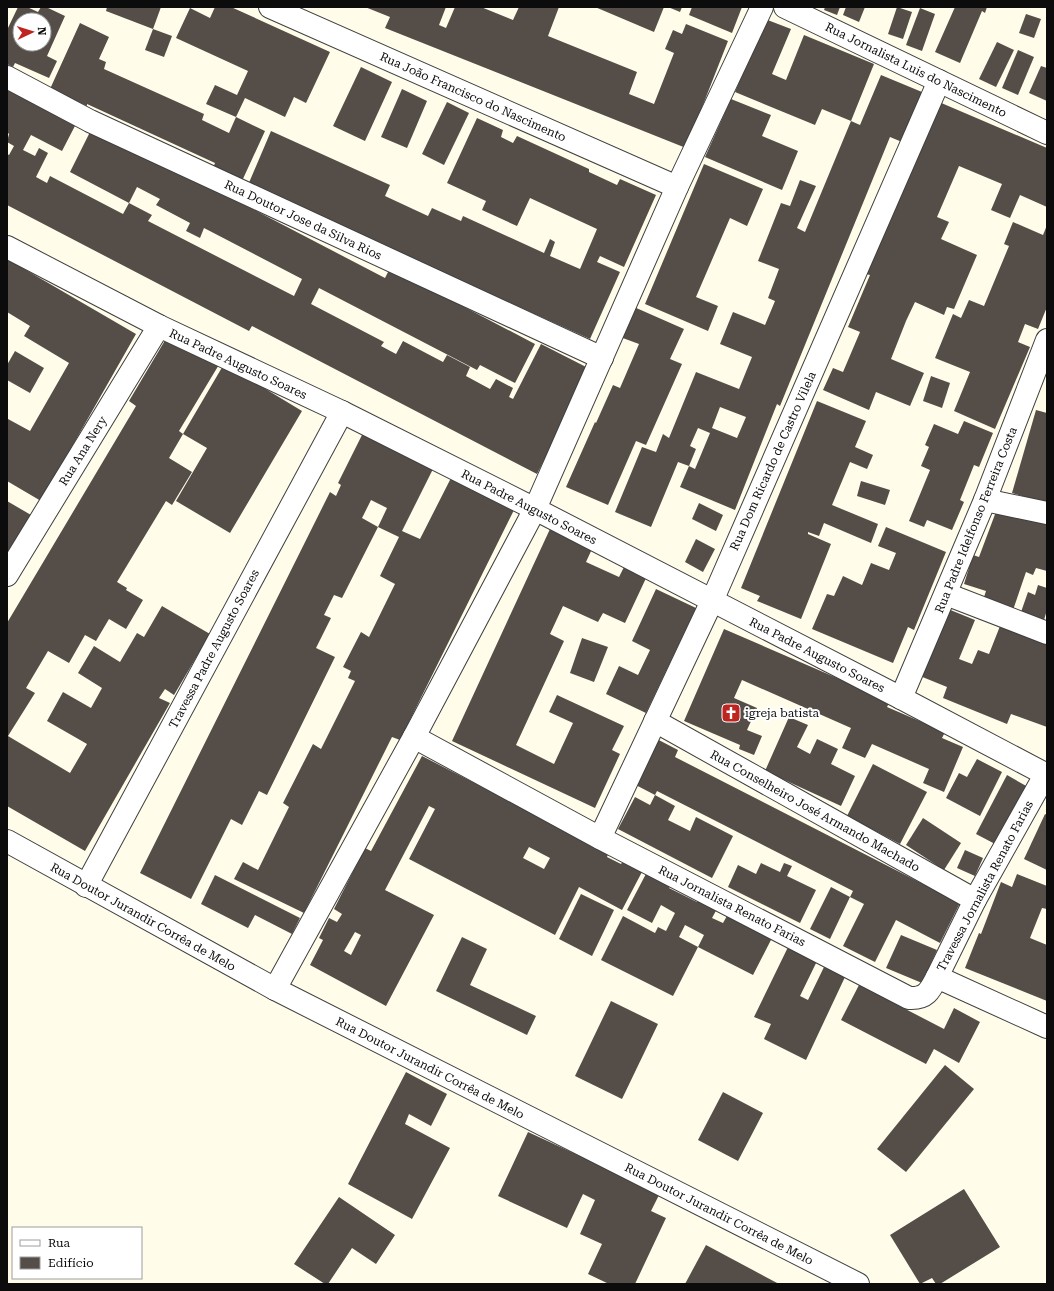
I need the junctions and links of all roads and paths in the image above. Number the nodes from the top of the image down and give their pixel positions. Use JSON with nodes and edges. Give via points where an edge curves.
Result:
{"nodes":[{"id":1,"x":270,"y":7,"type":"edge"},
{"id":2,"x":762,"y":7,"type":"edge"},
{"id":3,"x":785,"y":7,"type":"edge"},
{"id":4,"x":7,"y":77,"type":"edge"},
{"id":5,"x":938,"y":81,"type":"junction"},
{"id":6,"x":1047,"y":133,"type":"edge"},
{"id":7,"x":677,"y":187,"type":"junction"},
{"id":8,"x":7,"y":247,"type":"edge"},
{"id":9,"x":159,"y":326,"type":"junction"},
{"id":10,"x":1046,"y":345,"type":"edge"},
{"id":11,"x":602,"y":358,"type":"junction"},
{"id":12,"x":342,"y":412,"type":"junction"},
{"id":13,"x":985,"y":500,"type":"junction"},
{"id":14,"x":535,"y":509,"type":"junction"},
{"id":15,"x":1047,"y":513,"type":"edge"},
{"id":16,"x":7,"y":575,"type":"edge"},
{"id":17,"x":946,"y":594,"type":"junction"},
{"id":18,"x":712,"y":601,"type":"junction"},
{"id":19,"x":1047,"y":633,"type":"edge"},
{"id":20,"x":902,"y":698,"type":"junction"},
{"id":21,"x":655,"y":721,"type":"junction"},
{"id":22,"x":414,"y":737,"type":"junction"},
{"id":23,"x":1046,"y":775,"type":"edge"},
{"id":24,"x":600,"y":838,"type":"junction"},
{"id":25,"x":7,"y":841,"type":"edge"},
{"id":26,"x":86,"y":886,"type":"junction"},
{"id":27,"x":975,"y":900,"type":"junction"},
{"id":28,"x":937,"y":977,"type":"junction"},
{"id":29,"x":275,"y":989,"type":"junction"},
{"id":30,"x":1047,"y":1027,"type":"edge"},
{"id":31,"x":847,"y":1282,"type":"edge"}],
"edges":[{"from":1,"to":7,"type":"street","name":"Rua João Francisco do Nascimento"},
{"from":2,"to":7,"type":"street"},
{"from":3,"to":5,"type":"street","name":"Rua Jornalista Luis do Nascimento"},
{"from":4,"to":11,"type":"street","name":"Rua Doutor Jose da Silva Rios","via":[[90,121]]},
{"from":5,"to":6,"type":"street","name":"Rua Jornalista Luis do Nascimento"},
{"from":5,"to":18,"type":"street","name":"Rua Dom Ricardo de Castro Vilela"},
{"from":7,"to":11,"type":"street"},
{"from":8,"to":9,"type":"street","name":"Rua Padre Augusto Soares"},
{"from":9,"to":12,"type":"street","name":"Rua Padre Augusto Soares"},
{"from":9,"to":16,"type":"street","name":"Rua Ana Nery"},
{"from":10,"to":13,"type":"street","name":"Rua Padre Idelfonso Ferreira Costa"},
{"from":11,"to":14,"type":"street"},
{"from":12,"to":14,"type":"street","name":"Rua Padre Augusto Soares"},
{"from":12,"to":26,"type":"street","name":"Travessa Padre Augusto Soares"},
{"from":13,"to":15,"type":"street"},
{"from":13,"to":17,"type":"street","name":"Rua Padre Idelfonso Ferreira Costa"},
{"from":14,"to":18,"type":"street","name":"Rua Padre Augusto Soares"},
{"from":14,"to":22,"type":"street"},
{"from":17,"to":19,"type":"street"},
{"from":17,"to":20,"type":"street","name":"Rua Padre Idelfonso Ferreira Costa"},
{"from":18,"to":20,"type":"street","name":"Rua Padre Augusto Soares"},
{"from":18,"to":21,"type":"street","name":"Rua Dom Ricardo de Castro Vilela"},
{"from":20,"to":23,"type":"street","name":"Rua Padre Augusto Soares"},
{"from":21,"to":24,"type":"street","name":"Rua Dom Ricardo de Castro Vilela"},
{"from":21,"to":27,"type":"street","name":"Rua Conselheiro José Armando Machado"},
{"from":22,"to":24,"type":"street","name":"Rua Jornalista Renato Farias"},
{"from":22,"to":29,"type":"street"},
{"from":23,"to":27,"type":"street","name":"Travessa Jornalista Renato Farias"},
{"from":24,"to":28,"type":"street","name":"Rua Jornalista Renato Farias","via":[[909,998],[924,995]]},
{"from":25,"to":26,"type":"street","name":"Rua Doutor Jurandir Corrêa de Melo"},
{"from":26,"to":29,"type":"street","name":"Rua Doutor Jurandir Corrêa de Melo"},
{"from":27,"to":28,"type":"street","name":"Travessa Jornalista Renato Farias"},
{"from":28,"to":30,"type":"street"},
{"from":29,"to":31,"type":"street","name":"Rua Doutor Jurandir Corrêa de Melo"}]}
